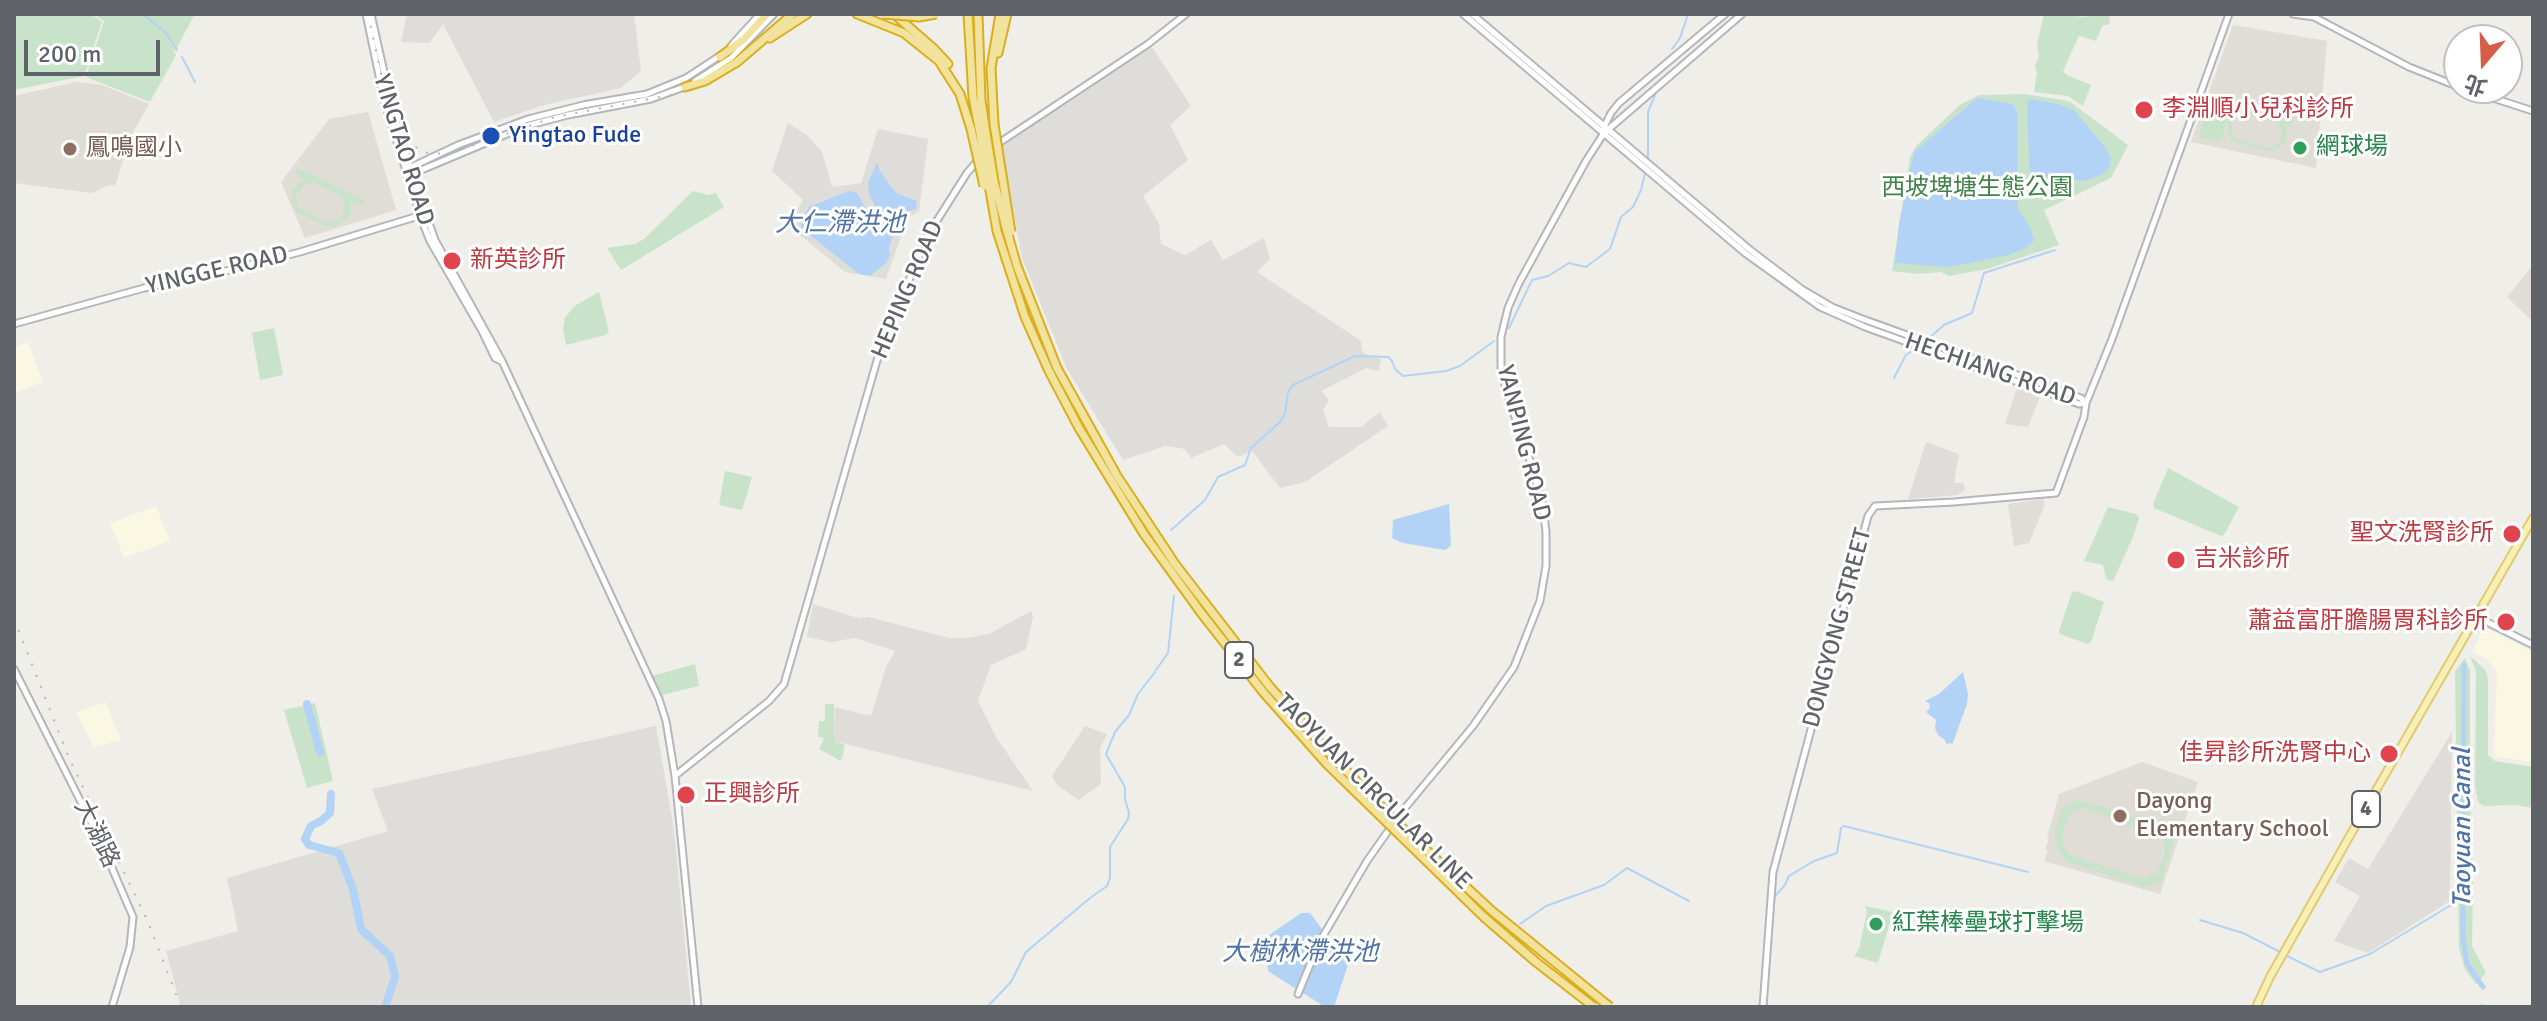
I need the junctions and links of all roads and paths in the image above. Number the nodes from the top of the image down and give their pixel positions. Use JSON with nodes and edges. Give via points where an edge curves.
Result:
{"nodes":[{"id":1,"x":368,"y":14,"type":"edge"},
{"id":2,"x":760,"y":14,"type":"edge"},
{"id":3,"x":767,"y":14,"type":"edge"},
{"id":4,"x":774,"y":14,"type":"edge"},
{"id":5,"x":807,"y":14,"type":"edge"},
{"id":6,"x":857,"y":14,"type":"edge"},
{"id":7,"x":883,"y":14,"type":"edge"},
{"id":8,"x":894,"y":14,"type":"edge"},
{"id":9,"x":936,"y":14,"type":"edge"},
{"id":10,"x":968,"y":14,"type":"edge"},
{"id":11,"x":978,"y":14,"type":"edge"},
{"id":12,"x":1000,"y":14,"type":"edge"},
{"id":13,"x":1007,"y":14,"type":"edge"},
{"id":14,"x":1186,"y":14,"type":"edge"},
{"id":15,"x":1463,"y":14,"type":"edge"},
{"id":16,"x":1472,"y":14,"type":"edge"},
{"id":17,"x":1725,"y":14,"type":"edge"},
{"id":18,"x":1742,"y":14,"type":"edge"},
{"id":19,"x":2229,"y":14,"type":"edge"},
{"id":20,"x":2293,"y":14,"type":"edge"},
{"id":21,"x":792,"y":15,"type":"edge"},
{"id":22,"x":749,"y":53,"type":"junction"},
{"id":23,"x":720,"y":57,"type":"junction"},
{"id":24,"x":2443,"y":81,"type":"edge"},
{"id":25,"x":685,"y":87,"type":"junction"},
{"id":26,"x":992,"y":99,"type":"junction"},
{"id":27,"x":2511,"y":104,"type":"edge"},
{"id":28,"x":2533,"y":111,"type":"edge"},
{"id":29,"x":982,"y":127,"type":"junction"},
{"id":30,"x":1606,"y":128,"type":"junction"},
{"id":31,"x":408,"y":172,"type":"junction"},
{"id":32,"x":422,"y":214,"type":"junction"},
{"id":33,"x":14,"y":324,"type":"edge"},
{"id":34,"x":2086,"y":403,"type":"junction"},
{"id":35,"x":2533,"y":518,"type":"edge"},
{"id":36,"x":2479,"y":612,"type":"junction"},
{"id":37,"x":2533,"y":645,"type":"edge"},
{"id":38,"x":14,"y":669,"type":"edge"},
{"id":39,"x":675,"y":776,"type":"junction"},
{"id":40,"x":1298,"y":994,"type":"dead end"},
{"id":41,"x":112,"y":1006,"type":"edge"},
{"id":42,"x":698,"y":1007,"type":"edge"},
{"id":43,"x":1594,"y":1007,"type":"edge"},
{"id":44,"x":1610,"y":1007,"type":"edge"},
{"id":45,"x":1763,"y":1007,"type":"edge"},
{"id":46,"x":2256,"y":1007,"type":"edge"}],
"edges":[{"from":1,"to":31,"type":"street","name":"YINGTAO ROAD"},
{"from":2,"to":23,"type":"street"},
{"from":3,"to":23,"type":"highway"},
{"from":4,"to":25,"type":"street","via":[[731,58]]},
{"from":5,"to":22,"type":"highway"},
{"from":6,"to":29,"type":"highway","via":[[904,33],[939,61]]},
{"from":7,"to":9,"type":"highway","bridge":true},
{"from":8,"to":29,"type":"highway","via":[[947,64]]},
{"from":10,"to":29,"type":"highway","via":[[973,97]]},
{"from":11,"to":29,"type":"highway"},
{"from":12,"to":26,"type":"highway"},
{"from":13,"to":26,"type":"highway"},
{"from":14,"to":39,"type":"street","name":"HEPING ROAD","via":[[996,145],[967,173],[926,238],[878,357],[784,684]]},
{"from":15,"to":30,"type":"street","name":"HECHIANG ROAD"},
{"from":16,"to":30,"type":"street","name":"HECHIANG ROAD"},
{"from":17,"to":30,"type":"street","name":"YANPING ROAD","via":[[1619,103]]},
{"from":18,"to":30,"type":"street","name":"YANPING ROAD"},
{"from":19,"to":34,"type":"street","name":"DONGYONG STREET"},
{"from":20,"to":24,"type":"street","via":[[2314,17]]},
{"from":21,"to":22,"type":"highway"},
{"from":22,"to":25,"type":"highway","via":[[722,72]]},
{"from":23,"to":31,"type":"street","via":[[659,90],[542,114],[458,145]]},
{"from":25,"to":31,"type":"street","via":[[526,126]]},
{"from":26,"to":29,"type":"highway"},
{"from":27,"to":28,"type":"street"},
{"from":29,"to":43,"type":"highway","name":"TAOYUAN CIRCULAR LINE","number":"2","bridge":true,"via":[[997,231],[1025,317],[1079,428],[1144,534],[1301,736],[1495,926]]},
{"from":29,"to":44,"type":"highway","name":"TAOYUAN CIRCULAR LINE","number":"2","bridge":true,"via":[[1017,266],[1057,368],[1117,476],[1175,564],[1270,687],[1396,822],[1492,911]]},
{"from":30,"to":34,"type":"street","name":"HECHIANG ROAD","via":[[1777,271],[1832,307]]},
{"from":30,"to":40,"type":"street","name":"YANPING ROAD","via":[[1519,283],[1501,337],[1504,383],[1535,475],[1546,532],[1546,566],[1531,628],[1514,667],[1473,726],[1367,861],[1319,943]]},
{"from":31,"to":32,"type":"street","name":"YINGTAO ROAD"},
{"from":32,"to":33,"type":"street","name":"YINGGE ROAD","via":[[300,252]]},
{"from":32,"to":39,"type":"street","name":"YINGTAO ROAD","via":[[430,241],[495,358],[502,361],[659,699]]},
{"from":34,"to":45,"type":"street","name":"DONGYONG STREET","via":[[2056,493],[1875,506],[1870,512],[1773,872]]},
{"from":35,"to":36,"type":"main road","number":"4"},
{"from":36,"to":37,"type":"street","via":[[2487,622]]},
{"from":36,"to":46,"type":"main road","number":"4"},
{"from":38,"to":41,"type":"street","name":"大湖路","via":[[131,909],[130,947]]},
{"from":39,"to":42,"type":"street","name":"YINGTAO ROAD"}]}
